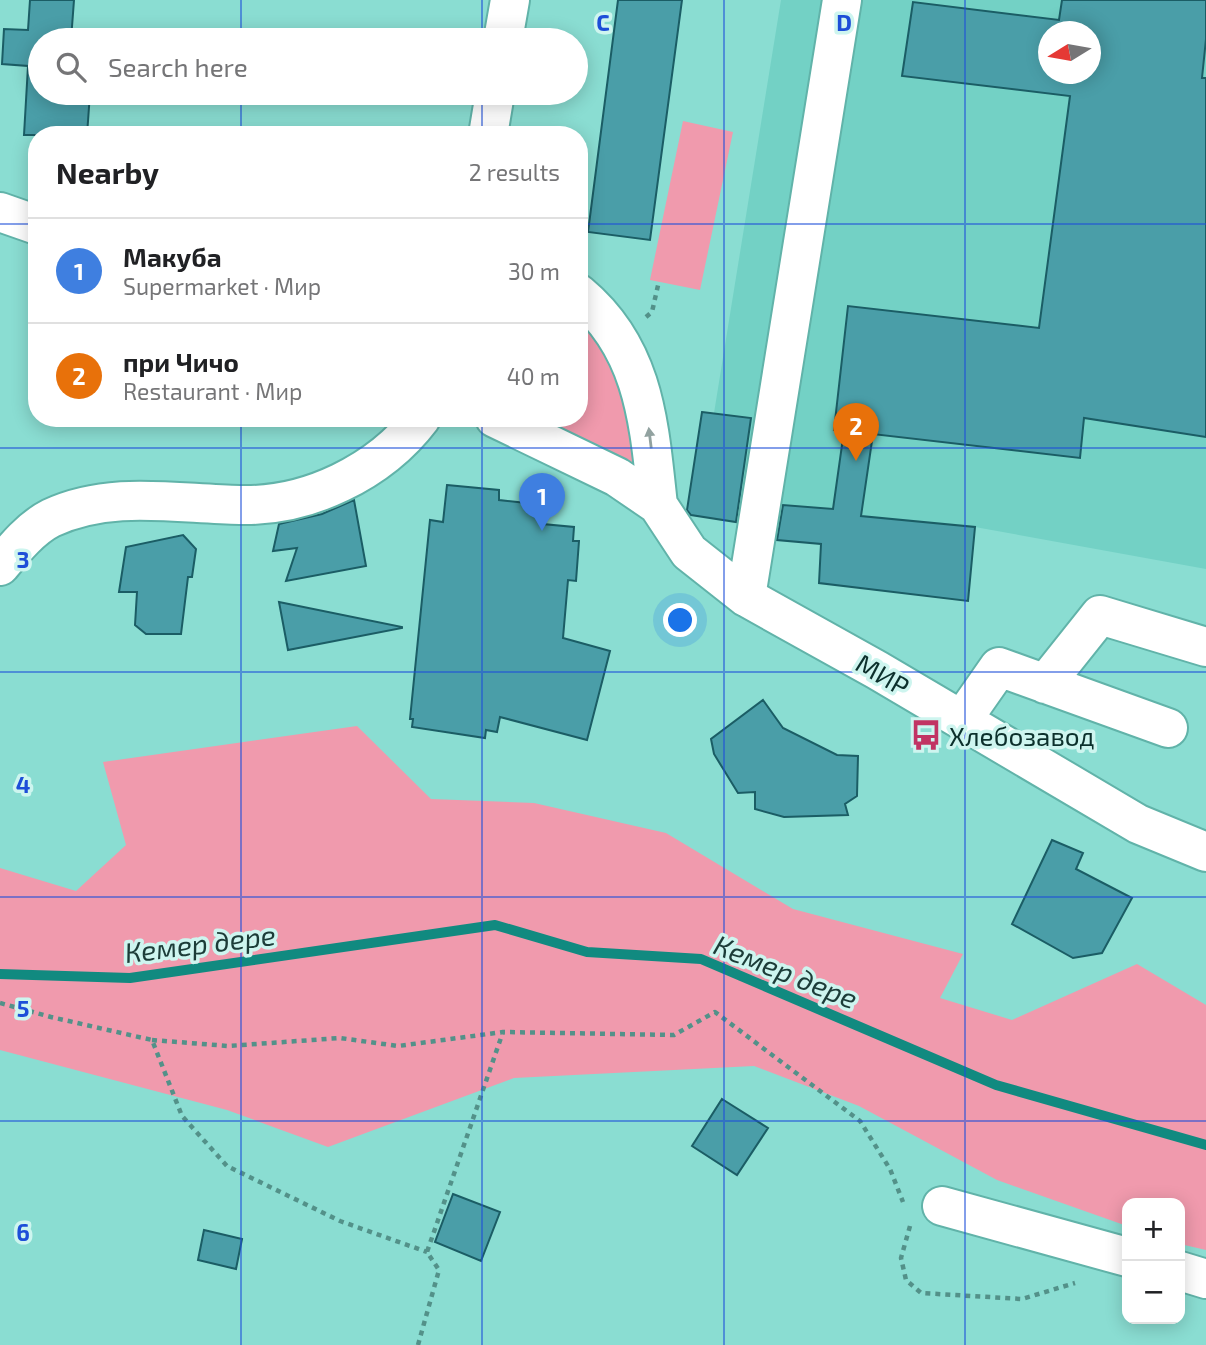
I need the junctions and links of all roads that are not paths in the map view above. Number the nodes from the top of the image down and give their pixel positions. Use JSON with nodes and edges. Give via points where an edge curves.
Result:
{"nodes":[{"id":1,"x":510,"y":0,"type":"edge"},
{"id":2,"x":842,"y":0,"type":"edge"},
{"id":3,"x":505,"y":28,"type":"edge"},
{"id":4,"x":493,"y":105,"type":"edge"},
{"id":5,"x":490,"y":126,"type":"edge"},
{"id":6,"x":0,"y":212,"type":"edge"},
{"id":7,"x":28,"y":222,"type":"edge"},
{"id":8,"x":588,"y":301,"type":"edge"},
{"id":9,"x":414,"y":427,"type":"edge"},
{"id":10,"x":514,"y":427,"type":"edge"},
{"id":11,"x":658,"y":505,"type":"junction"},
{"id":12,"x":0,"y":566,"type":"edge"},
{"id":13,"x":746,"y":597,"type":"junction"},
{"id":14,"x":1206,"y":647,"type":"edge"},
{"id":15,"x":1045,"y":684,"type":"junction"},
{"id":16,"x":962,"y":720,"type":"junction"},
{"id":17,"x":1168,"y":728,"type":"dead end"},
{"id":18,"x":1206,"y":852,"type":"edge"},
{"id":19,"x":927,"y":1214,"type":"road end"},
{"id":20,"x":1122,"y":1256,"type":"edge"},
{"id":21,"x":1185,"y":1273,"type":"edge"},
{"id":22,"x":1206,"y":1279,"type":"edge"}],
"edges":[{"from":1,"to":3,"type":"street"},
{"from":2,"to":13,"type":"street"},
{"from":4,"to":5,"type":"street"},
{"from":6,"to":7,"type":"street"},
{"from":11,"to":8,"type":"street","name":"МИР","one_way":true,"via":[[646,408],[635,370],[620,341]]},
{"from":9,"to":12,"type":"street","via":[[377,463],[326,489],[290,501],[243,505],[140,499],[106,502],[48,519]]},
{"from":10,"to":11,"type":"street","name":"МИР","via":[[617,477]]},
{"from":11,"to":13,"type":"street","name":"МИР","via":[[690,552]]},
{"from":13,"to":16,"type":"street","name":"МИР"},
{"from":14,"to":15,"type":"street","via":[[1100,615]]},
{"from":15,"to":16,"type":"street","via":[[999,667]]},
{"from":15,"to":17,"type":"street"},
{"from":16,"to":18,"type":"street","name":"МИР","via":[[1138,824]]},
{"from":19,"to":20,"type":"street"},
{"from":21,"to":22,"type":"street"}]}
